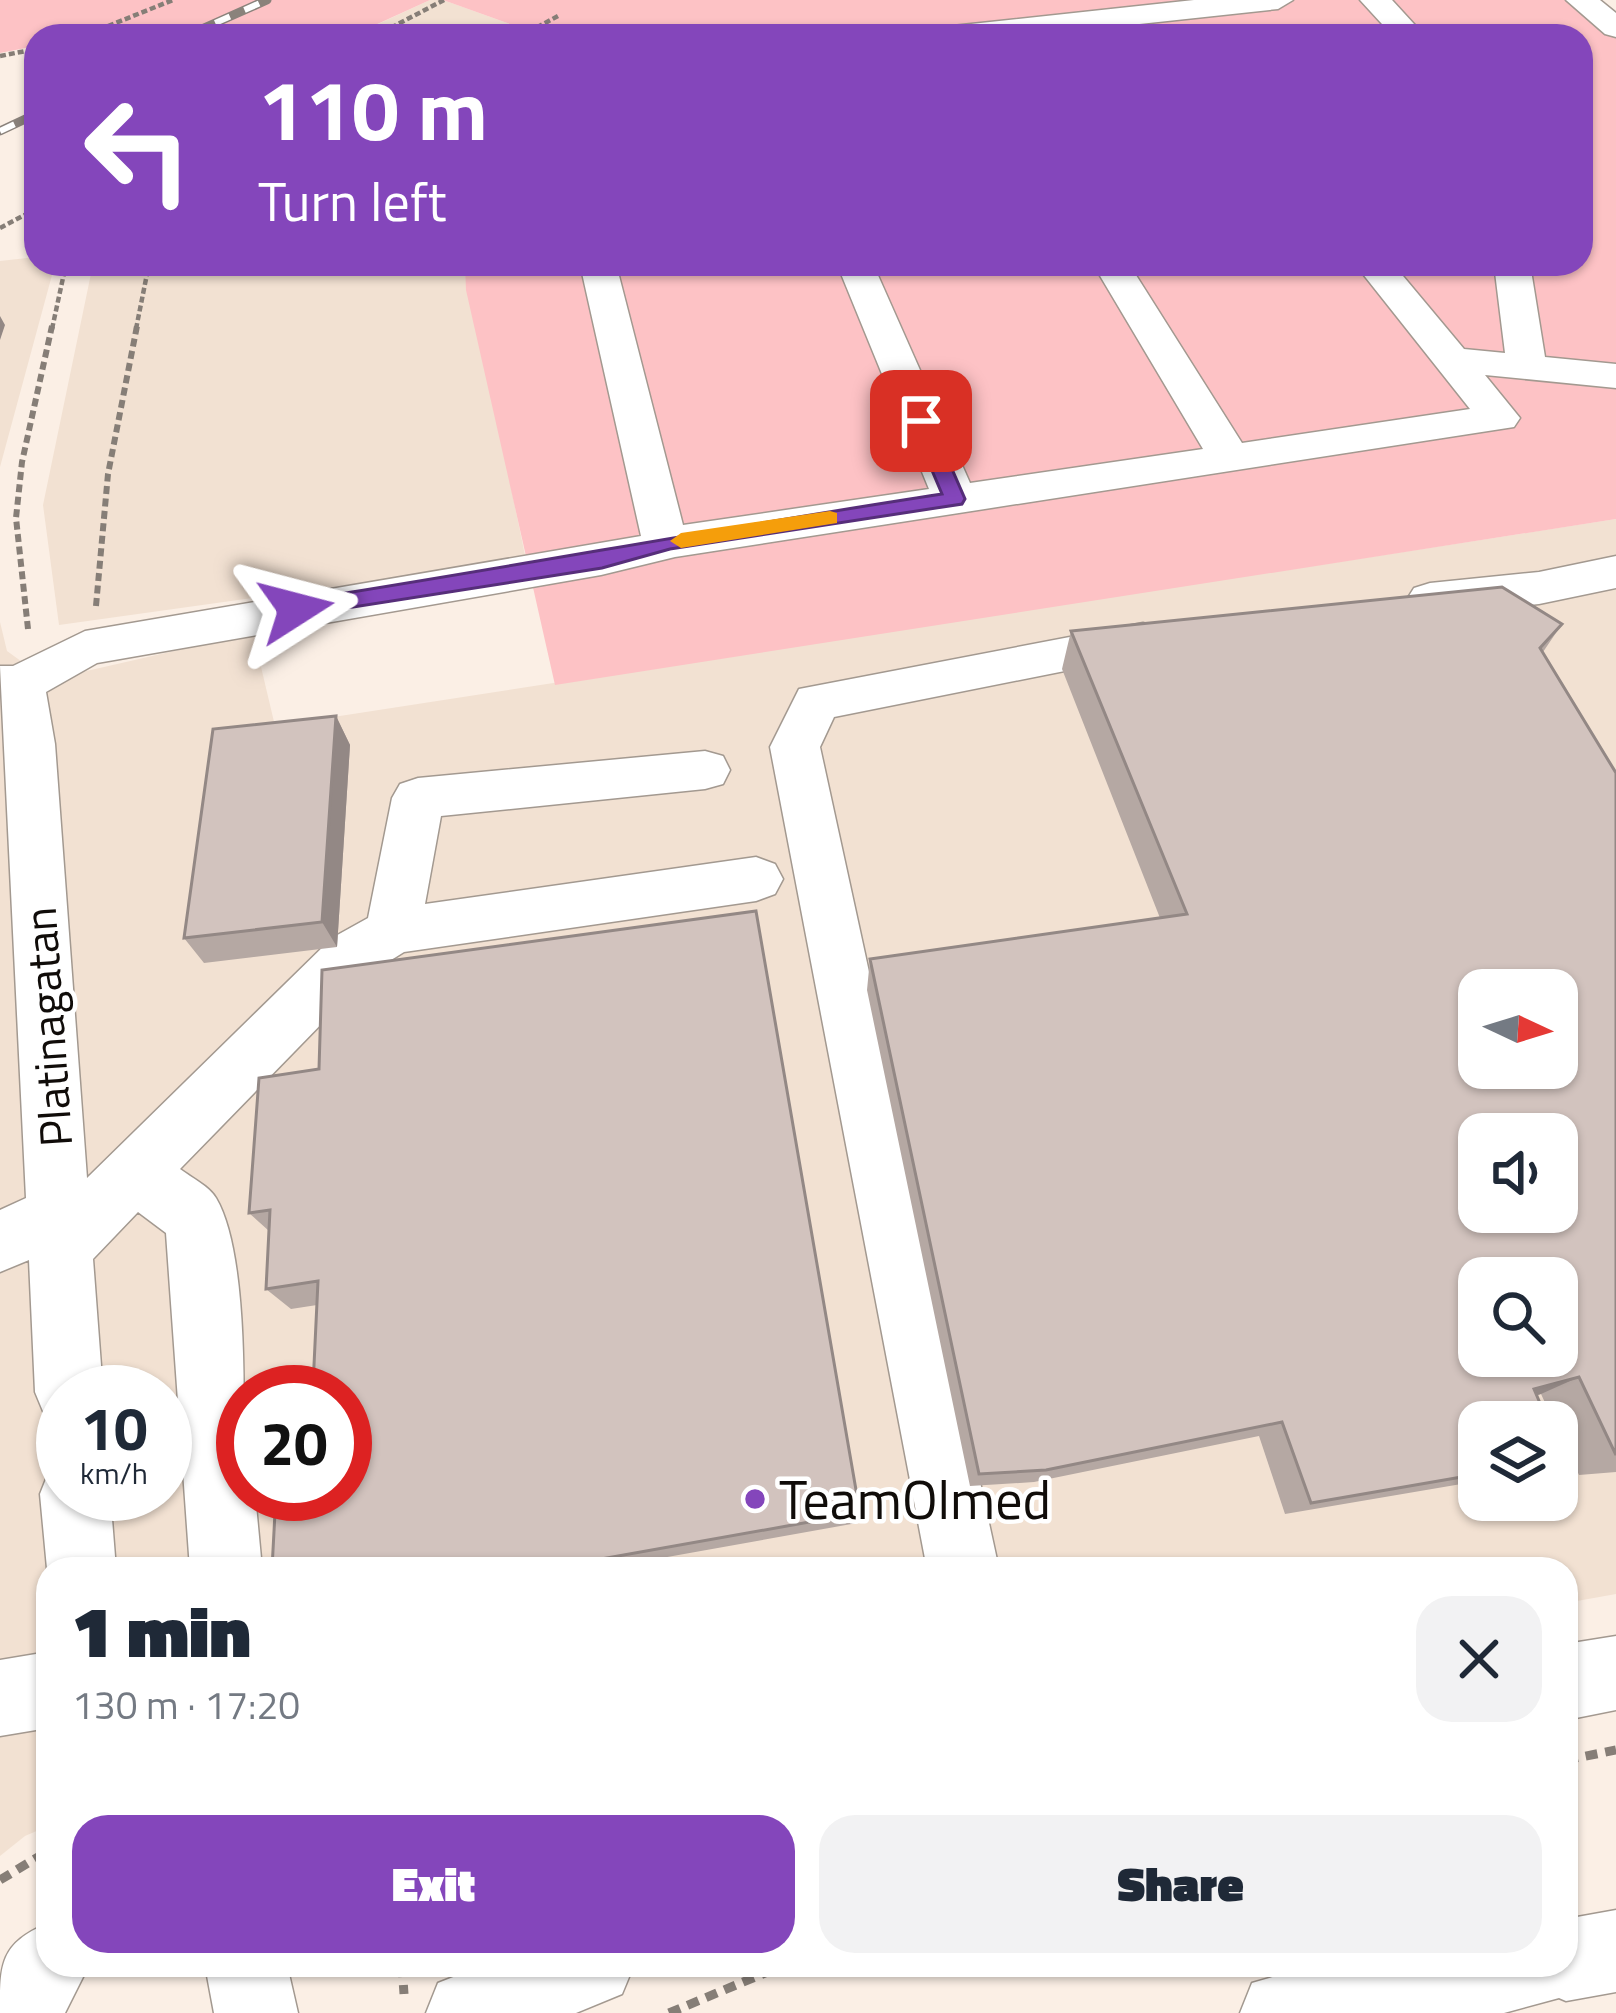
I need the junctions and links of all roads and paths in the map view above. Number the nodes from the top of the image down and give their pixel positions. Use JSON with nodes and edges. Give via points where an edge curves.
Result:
{"nodes":[{"id":1,"x":173,"y":0,"type":"edge"},
{"id":2,"x":444,"y":0,"type":"edge"},
{"id":3,"x":1278,"y":0,"type":"edge"},
{"id":4,"x":1375,"y":0,"type":"edge"},
{"id":5,"x":1581,"y":0,"type":"edge"},
{"id":6,"x":558,"y":16,"type":"dead end"},
{"id":7,"x":1171,"y":16,"type":"edge"},
{"id":8,"x":113,"y":24,"type":"edge"},
{"id":9,"x":397,"y":24,"type":"edge"},
{"id":10,"x":543,"y":24,"type":"edge"},
{"id":11,"x":1083,"y":24,"type":"edge"},
{"id":12,"x":1398,"y":24,"type":"edge"},
{"id":13,"x":1616,"y":28,"type":"edge"},
{"id":14,"x":63,"y":276,"type":"edge"},
{"id":15,"x":147,"y":276,"type":"edge"},
{"id":16,"x":601,"y":276,"type":"edge"},
{"id":17,"x":860,"y":276,"type":"edge"},
{"id":18,"x":1118,"y":276,"type":"edge"},
{"id":19,"x":1383,"y":276,"type":"edge"},
{"id":20,"x":1514,"y":276,"type":"edge"},
{"id":21,"x":1451,"y":360,"type":"junction"},
{"id":22,"x":1527,"y":366,"type":"junction"},
{"id":23,"x":1616,"y":376,"type":"edge"},
{"id":24,"x":1230,"y":458,"type":"junction"},
{"id":25,"x":955,"y":499,"type":"junction"},
{"id":26,"x":665,"y":543,"type":"junction"},
{"id":27,"x":1616,"y":572,"type":"edge"},
{"id":28,"x":1380,"y":604,"type":"edge"},
{"id":29,"x":1202,"y":630,"type":"edge"},
{"id":30,"x":86,"y":648,"type":"junction"},
{"id":31,"x":11,"y":684,"type":"edge"},
{"id":32,"x":705,"y":770,"type":"dead end"},
{"id":33,"x":756,"y":879,"type":"dead end"},
{"id":34,"x":393,"y":932,"type":"junction"},
{"id":35,"x":25,"y":1084,"type":"edge"},
{"id":36,"x":136,"y":1173,"type":"junction"},
{"id":37,"x":39,"y":1235,"type":"edge"},
{"id":38,"x":64,"y":1365,"type":"edge"},
{"id":39,"x":77,"y":1521,"type":"edge"},
{"id":40,"x":79,"y":1557,"type":"edge"},
{"id":41,"x":225,"y":1557,"type":"edge"},
{"id":42,"x":961,"y":1557,"type":"edge"},
{"id":43,"x":1616,"y":1673,"type":"edge"},
{"id":44,"x":1578,"y":1680,"type":"edge"},
{"id":45,"x":36,"y":1692,"type":"edge"},
{"id":46,"x":0,"y":1698,"type":"edge"},
{"id":47,"x":1616,"y":1750,"type":"edge"},
{"id":48,"x":1578,"y":1758,"type":"edge"},
{"id":49,"x":36,"y":1858,"type":"edge"},
{"id":50,"x":0,"y":1880,"type":"edge"},
{"id":51,"x":1616,"y":1951,"type":"edge"},
{"id":52,"x":1578,"y":1958,"type":"edge"},
{"id":53,"x":248,"y":1977,"type":"edge"},
{"id":54,"x":562,"y":1977,"type":"edge"},
{"id":55,"x":755,"y":1977,"type":"edge"},
{"id":56,"x":1476,"y":1977,"type":"edge"},
{"id":57,"x":256,"y":2013,"type":"edge"},
{"id":58,"x":468,"y":2013,"type":"edge"},
{"id":59,"x":669,"y":2013,"type":"edge"},
{"id":60,"x":1282,"y":2013,"type":"edge"}],
"edges":[{"from":1,"to":8,"type":"path"},
{"from":2,"to":9,"type":"path"},
{"from":3,"to":7,"type":"street"},
{"from":4,"to":12,"type":"street"},
{"from":5,"to":13,"type":"street"},
{"from":6,"to":10,"type":"path"},
{"from":7,"to":11,"type":"street"},
{"from":14,"to":31,"type":"path","via":[[20,480],[16,518],[31,651]]},
{"from":15,"to":30,"type":"path","via":[[108,474]]},
{"from":16,"to":26,"type":"street"},
{"from":17,"to":25,"type":"street"},
{"from":18,"to":24,"type":"street"},
{"from":19,"to":21,"type":"street"},
{"from":20,"to":22,"type":"street"},
{"from":21,"to":22,"type":"street"},
{"from":21,"to":24,"type":"street","via":[[1498,418]]},
{"from":22,"to":23,"type":"street"},
{"from":24,"to":25,"type":"street"},
{"from":25,"to":26,"type":"street"},
{"from":26,"to":30,"type":"street"},
{"from":27,"to":28,"type":"street"},
{"from":29,"to":42,"type":"street","via":[[816,702],[795,747]]},
{"from":30,"to":31,"type":"street"},
{"from":31,"to":35,"type":"street","name":"Platinagatan","via":[[30,744]]},
{"from":32,"to":34,"type":"street","via":[[418,798]]},
{"from":33,"to":34,"type":"street"},
{"from":34,"to":36,"type":"street","via":[[352,955]]},
{"from":35,"to":37,"type":"street","name":"Platinagatan"},
{"from":36,"to":37,"type":"street"},
{"from":36,"to":41,"type":"street","via":[[192,1215],[200,1242]]},
{"from":37,"to":38,"type":"street","name":"Platinagatan"},
{"from":39,"to":40,"type":"street"},
{"from":43,"to":44,"type":"street"},
{"from":45,"to":46,"type":"street"},
{"from":47,"to":48,"type":"path"},
{"from":49,"to":50,"type":"path"},
{"from":51,"to":52,"type":"street"},
{"from":53,"to":57,"type":"street"},
{"from":54,"to":58,"type":"street"},
{"from":55,"to":59,"type":"path"},
{"from":56,"to":60,"type":"street"}]}
